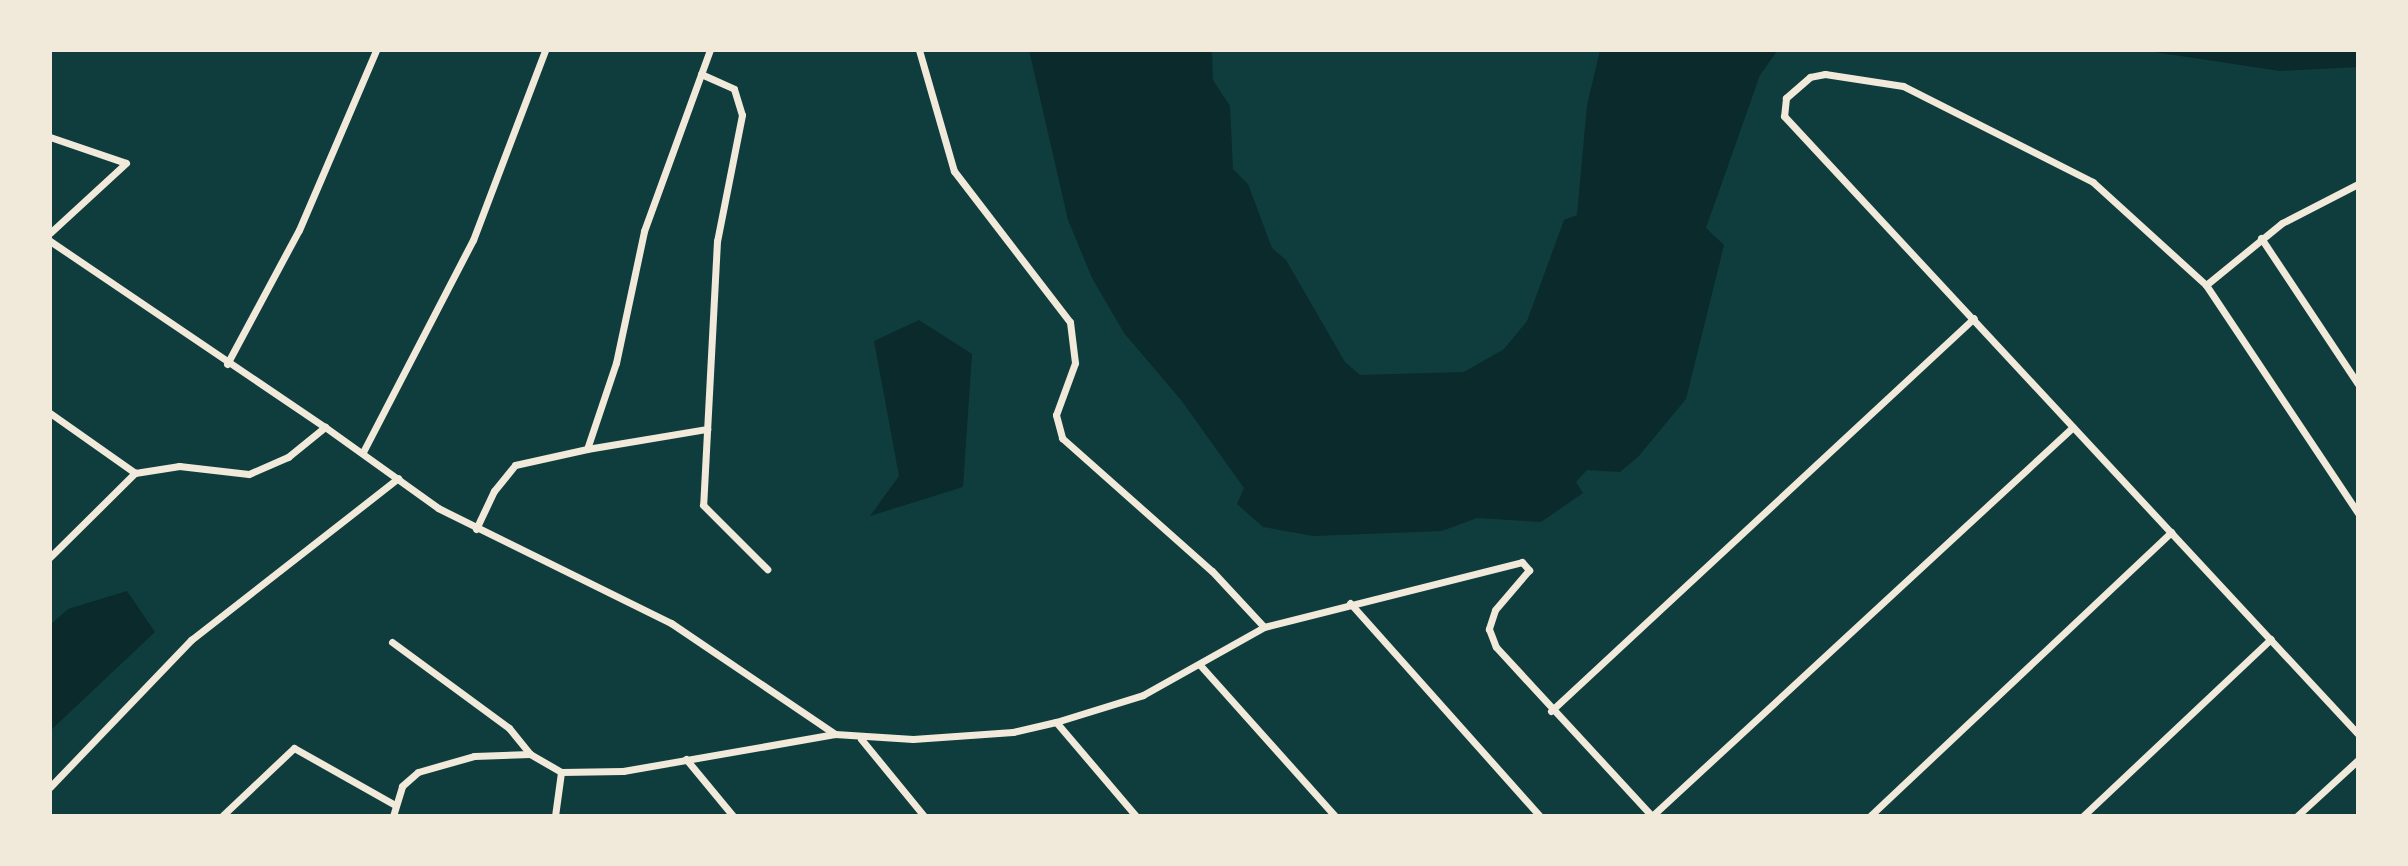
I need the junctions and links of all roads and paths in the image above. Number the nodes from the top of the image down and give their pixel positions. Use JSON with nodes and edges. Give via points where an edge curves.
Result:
{"nodes":[{"id":1,"x":376,"y":50,"type":"edge"},
{"id":2,"x":545,"y":50,"type":"edge"},
{"id":3,"x":710,"y":50,"type":"edge"},
{"id":4,"x":919,"y":50,"type":"edge"},
{"id":5,"x":701,"y":74,"type":"junction"},
{"id":6,"x":50,"y":137,"type":"edge"},
{"id":7,"x":2358,"y":184,"type":"edge"},
{"id":8,"x":50,"y":233,"type":"edge"},
{"id":9,"x":2261,"y":238,"type":"junction"},
{"id":10,"x":50,"y":241,"type":"edge"},
{"id":11,"x":2206,"y":285,"type":"junction"},
{"id":12,"x":1974,"y":318,"type":"junction"},
{"id":13,"x":227,"y":364,"type":"junction"},
{"id":14,"x":2358,"y":384,"type":"edge"},
{"id":15,"x":50,"y":413,"type":"edge"},
{"id":16,"x":325,"y":427,"type":"junction"},
{"id":17,"x":2073,"y":427,"type":"junction"},
{"id":18,"x":707,"y":429,"type":"junction"},
{"id":19,"x":587,"y":449,"type":"junction"},
{"id":20,"x":363,"y":452,"type":"junction"},
{"id":21,"x":135,"y":473,"type":"junction"},
{"id":22,"x":398,"y":478,"type":"junction"},
{"id":23,"x":2358,"y":513,"type":"edge"},
{"id":24,"x":476,"y":529,"type":"junction"},
{"id":25,"x":2171,"y":532,"type":"junction"},
{"id":26,"x":51,"y":556,"type":"edge"},
{"id":27,"x":767,"y":569,"type":"dead end"},
{"id":28,"x":1350,"y":603,"type":"junction"},
{"id":29,"x":1264,"y":627,"type":"junction"},
{"id":30,"x":2271,"y":639,"type":"junction"},
{"id":31,"x":392,"y":642,"type":"dead end"},
{"id":32,"x":1200,"y":665,"type":"junction"},
{"id":33,"x":1551,"y":711,"type":"junction"},
{"id":34,"x":1056,"y":722,"type":"junction"},
{"id":35,"x":835,"y":734,"type":"junction"},
{"id":36,"x":2358,"y":734,"type":"edge"},
{"id":37,"x":861,"y":739,"type":"junction"},
{"id":38,"x":530,"y":754,"type":"junction"},
{"id":39,"x":686,"y":759,"type":"junction"},
{"id":40,"x":2358,"y":760,"type":"edge"},
{"id":41,"x":561,"y":772,"type":"junction"},
{"id":42,"x":50,"y":787,"type":"edge"},
{"id":43,"x":395,"y":805,"type":"junction"},
{"id":44,"x":222,"y":816,"type":"edge"},
{"id":45,"x":393,"y":816,"type":"edge"},
{"id":46,"x":555,"y":816,"type":"edge"},
{"id":47,"x":733,"y":816,"type":"edge"},
{"id":48,"x":924,"y":816,"type":"edge"},
{"id":49,"x":1136,"y":816,"type":"edge"},
{"id":50,"x":1335,"y":816,"type":"edge"},
{"id":51,"x":1540,"y":816,"type":"edge"},
{"id":52,"x":1870,"y":816,"type":"edge"},
{"id":53,"x":2083,"y":816,"type":"edge"},
{"id":54,"x":2297,"y":816,"type":"edge"}],
"edges":[{"from":1,"to":13,"type":"street","via":[[299,230]]},
{"from":2,"to":20,"type":"street","via":[[473,240]]},
{"from":3,"to":5,"type":"street"},
{"from":4,"to":29,"type":"street","via":[[954,171],[1070,322],[1075,363],[1056,415],[1062,438],[1212,571]]},
{"from":5,"to":18,"type":"street","via":[[734,89],[742,115],[717,241]]},
{"from":5,"to":19,"type":"street","via":[[644,231],[616,363]]},
{"from":6,"to":8,"type":"street","via":[[126,163]]},
{"from":7,"to":9,"type":"street"},
{"from":9,"to":11,"type":"street"},
{"from":9,"to":14,"type":"street"},
{"from":10,"to":13,"type":"street"},
{"from":11,"to":12,"type":"street","via":[[2093,182],[2002,131],[1903,86],[1873,78],[1825,74],[1799,83],[1782,106],[1784,116]]},
{"from":11,"to":23,"type":"street"},
{"from":12,"to":17,"type":"street"},
{"from":12,"to":33,"type":"street"},
{"from":13,"to":16,"type":"street"},
{"from":15,"to":21,"type":"street"},
{"from":16,"to":20,"type":"street"},
{"from":16,"to":21,"type":"street","via":[[288,457],[249,474],[179,466]]},
{"from":17,"to":25,"type":"street"},
{"from":17,"to":33,"type":"street","via":[[1652,816]]},
{"from":18,"to":19,"type":"street"},
{"from":18,"to":27,"type":"street","via":[[706,512]]},
{"from":19,"to":24,"type":"street","via":[[515,465],[494,491]]},
{"from":20,"to":22,"type":"street"},
{"from":21,"to":26,"type":"street"},
{"from":22,"to":24,"type":"street"},
{"from":22,"to":42,"type":"street","via":[[191,640]]},
{"from":24,"to":35,"type":"street","via":[[671,623]]},
{"from":25,"to":30,"type":"street"},
{"from":25,"to":52,"type":"street"},
{"from":28,"to":29,"type":"street"},
{"from":28,"to":33,"type":"street","via":[[1522,562],[1529,570],[1495,610],[1489,629],[1496,647]]},
{"from":28,"to":51,"type":"street"},
{"from":29,"to":32,"type":"street"},
{"from":30,"to":36,"type":"street"},
{"from":30,"to":53,"type":"street"},
{"from":31,"to":38,"type":"street","via":[[509,728]]},
{"from":32,"to":34,"type":"street","via":[[1143,695]]},
{"from":32,"to":50,"type":"street"},
{"from":34,"to":37,"type":"street","via":[[1013,732]]},
{"from":34,"to":49,"type":"street"},
{"from":35,"to":37,"type":"street"},
{"from":35,"to":39,"type":"street"},
{"from":37,"to":48,"type":"street"},
{"from":38,"to":41,"type":"street"},
{"from":38,"to":43,"type":"street","via":[[474,756],[418,772],[402,786]]},
{"from":39,"to":41,"type":"street","via":[[623,771]]},
{"from":39,"to":47,"type":"street"},
{"from":40,"to":54,"type":"street"},
{"from":41,"to":46,"type":"street"},
{"from":43,"to":44,"type":"street","via":[[294,748]]},
{"from":43,"to":45,"type":"street"}]}
